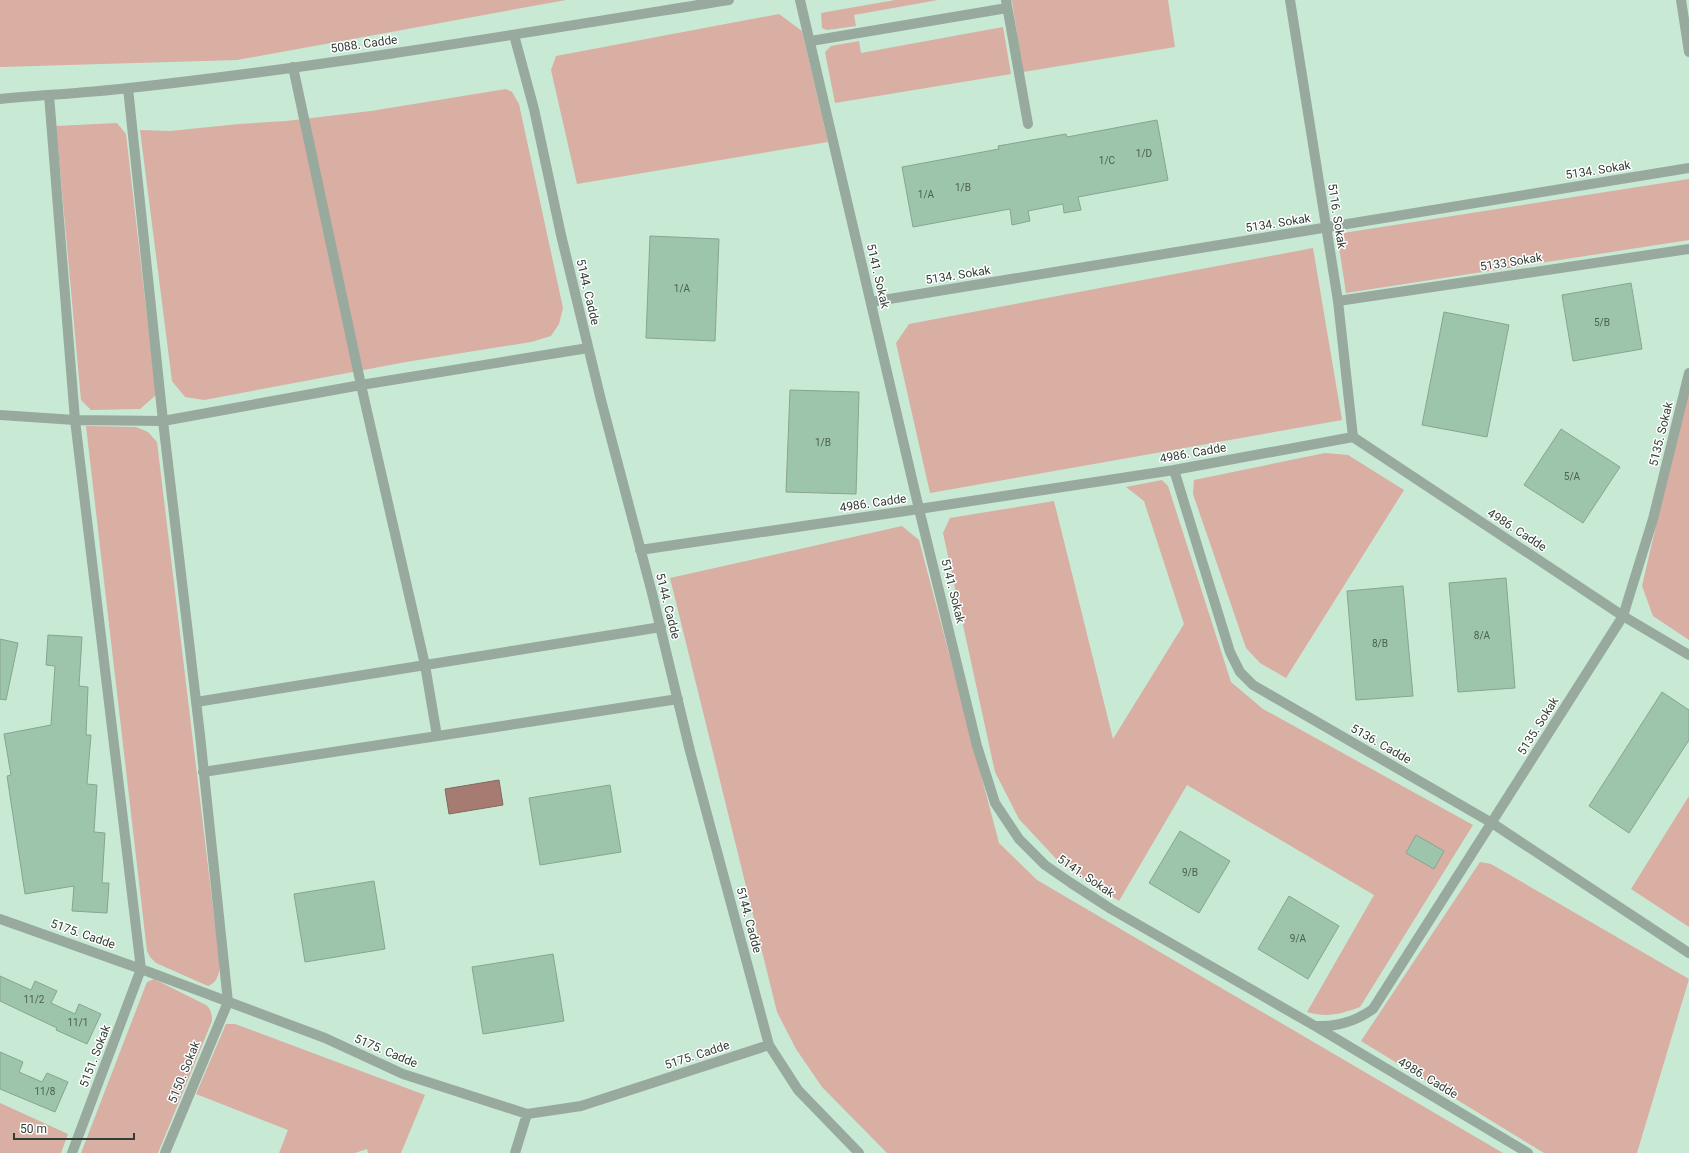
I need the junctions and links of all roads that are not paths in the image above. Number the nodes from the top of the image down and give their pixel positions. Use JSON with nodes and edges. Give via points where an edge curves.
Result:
{"nodes":[{"id":1,"x":730,"y":0,"type":"edge"},
{"id":2,"x":800,"y":0,"type":"edge"},
{"id":3,"x":1290,"y":0,"type":"edge"},
{"id":4,"x":1681,"y":0,"type":"edge"},
{"id":5,"x":1006,"y":4,"type":"edge"},
{"id":6,"x":514,"y":35,"type":"junction"},
{"id":7,"x":811,"y":41,"type":"junction"},
{"id":8,"x":1689,"y":52,"type":"edge"},
{"id":9,"x":293,"y":67,"type":"junction"},
{"id":10,"x":128,"y":88,"type":"junction"},
{"id":11,"x":49,"y":95,"type":"junction"},
{"id":12,"x":0,"y":99,"type":"edge"},
{"id":13,"x":1028,"y":124,"type":"dead end"},
{"id":14,"x":1689,"y":168,"type":"edge"},
{"id":15,"x":1326,"y":228,"type":"junction"},
{"id":16,"x":1689,"y":249,"type":"edge"},
{"id":17,"x":1338,"y":301,"type":"junction"},
{"id":18,"x":871,"y":302,"type":"junction"},
{"id":19,"x":588,"y":348,"type":"junction"},
{"id":20,"x":1689,"y":373,"type":"edge"},
{"id":21,"x":361,"y":385,"type":"junction"},
{"id":22,"x":0,"y":415,"type":"edge"},
{"id":23,"x":75,"y":420,"type":"junction"},
{"id":24,"x":163,"y":421,"type":"junction"},
{"id":25,"x":1353,"y":437,"type":"junction"},
{"id":26,"x":1174,"y":470,"type":"junction"},
{"id":27,"x":920,"y":509,"type":"junction"},
{"id":28,"x":640,"y":550,"type":"junction"},
{"id":29,"x":1623,"y":616,"type":"junction"},
{"id":30,"x":661,"y":627,"type":"junction"},
{"id":31,"x":1689,"y":655,"type":"edge"},
{"id":32,"x":425,"y":664,"type":"junction"},
{"id":33,"x":678,"y":699,"type":"junction"},
{"id":34,"x":196,"y":702,"type":"junction"},
{"id":35,"x":438,"y":736,"type":"junction"},
{"id":36,"x":203,"y":772,"type":"junction"},
{"id":37,"x":1492,"y":823,"type":"junction"},
{"id":38,"x":0,"y":919,"type":"edge"},
{"id":39,"x":1689,"y":953,"type":"edge"},
{"id":40,"x":142,"y":969,"type":"junction"},
{"id":41,"x":228,"y":1002,"type":"junction"},
{"id":42,"x":1315,"y":1026,"type":"junction"},
{"id":43,"x":769,"y":1045,"type":"junction"},
{"id":44,"x":527,"y":1114,"type":"junction"},
{"id":45,"x":72,"y":1153,"type":"edge"},
{"id":46,"x":165,"y":1153,"type":"edge"},
{"id":47,"x":515,"y":1153,"type":"edge"},
{"id":48,"x":859,"y":1153,"type":"edge"},
{"id":49,"x":1528,"y":1153,"type":"edge"}],
"edges":[{"from":1,"to":6,"type":"street","name":"5088. Cadde"},
{"from":2,"to":7,"type":"street","name":"5141. Sokak"},
{"from":3,"to":15,"type":"street","name":"5116. Sokak"},
{"from":4,"to":8,"type":"street"},
{"from":5,"to":7,"type":"street"},
{"from":5,"to":13,"type":"street"},
{"from":6,"to":9,"type":"street","name":"5088. Cadde"},
{"from":6,"to":19,"type":"street","name":"5144. Cadde","via":[[534,109]]},
{"from":7,"to":18,"type":"street","name":"5141. Sokak"},
{"from":9,"to":10,"type":"street","name":"5088. Cadde"},
{"from":9,"to":21,"type":"street"},
{"from":10,"to":11,"type":"street","name":"5088. Cadde"},
{"from":10,"to":24,"type":"street"},
{"from":11,"to":12,"type":"street","name":"5088. Cadde"},
{"from":11,"to":23,"type":"street"},
{"from":14,"to":15,"type":"street","name":"5134. Sokak"},
{"from":15,"to":17,"type":"street","name":"5116. Sokak"},
{"from":15,"to":18,"type":"street","name":"5134. Sokak"},
{"from":16,"to":17,"type":"street","name":"5133 Sokak"},
{"from":17,"to":25,"type":"street","name":"5116. Sokak"},
{"from":18,"to":27,"type":"street","name":"5141. Sokak"},
{"from":19,"to":21,"type":"street"},
{"from":19,"to":28,"type":"street","name":"5144. Cadde"},
{"from":20,"to":29,"type":"street","name":"5135. Sokak","via":[[1653,519]]},
{"from":21,"to":24,"type":"street"},
{"from":21,"to":32,"type":"street"},
{"from":22,"to":23,"type":"street"},
{"from":23,"to":24,"type":"street"},
{"from":23,"to":40,"type":"street"},
{"from":24,"to":34,"type":"street"},
{"from":25,"to":26,"type":"street","name":"4986. Cadde"},
{"from":25,"to":29,"type":"street","name":"4986. Cadde"},
{"from":26,"to":27,"type":"street","name":"4986. Cadde"},
{"from":26,"to":37,"type":"street","name":"5136. Cadde","via":[[1230,652],[1240,672],[1253,685]]},
{"from":27,"to":28,"type":"street","name":"4986. Cadde"},
{"from":27,"to":42,"type":"street","name":"5141. Sokak","via":[[977,746],[996,803],[1019,840],[1045,864],[1111,909]]},
{"from":28,"to":30,"type":"street","name":"5144. Cadde"},
{"from":29,"to":31,"type":"street","name":"4986. Cadde"},
{"from":29,"to":37,"type":"street","name":"5135. Sokak"},
{"from":30,"to":32,"type":"street"},
{"from":30,"to":33,"type":"street","name":"5144. Cadde"},
{"from":32,"to":34,"type":"street"},
{"from":32,"to":35,"type":"street"},
{"from":33,"to":35,"type":"street"},
{"from":33,"to":43,"type":"street","name":"5144. Cadde"},
{"from":34,"to":36,"type":"street"},
{"from":35,"to":36,"type":"street"},
{"from":36,"to":41,"type":"street"},
{"from":37,"to":39,"type":"street","name":"5136. Cadde"},
{"from":37,"to":42,"type":"street","name":"5135. Sokak","via":[[1373,1009],[1348,1022],[1332,1026]]},
{"from":38,"to":40,"type":"street","name":"5175. Cadde"},
{"from":40,"to":41,"type":"street","name":"5175. Cadde"},
{"from":40,"to":45,"type":"street","name":"5151. Sokak"},
{"from":41,"to":44,"type":"street","name":"5175. Cadde","via":[[324,1038],[403,1074]]},
{"from":41,"to":46,"type":"street","name":"5150. Sokak"},
{"from":42,"to":49,"type":"street","name":"4986. Cadde"},
{"from":43,"to":44,"type":"street","name":"5175. Cadde","via":[[581,1106]]},
{"from":43,"to":48,"type":"street","name":"5144. Cadde","via":[[798,1090]]},
{"from":44,"to":47,"type":"street"}]}
